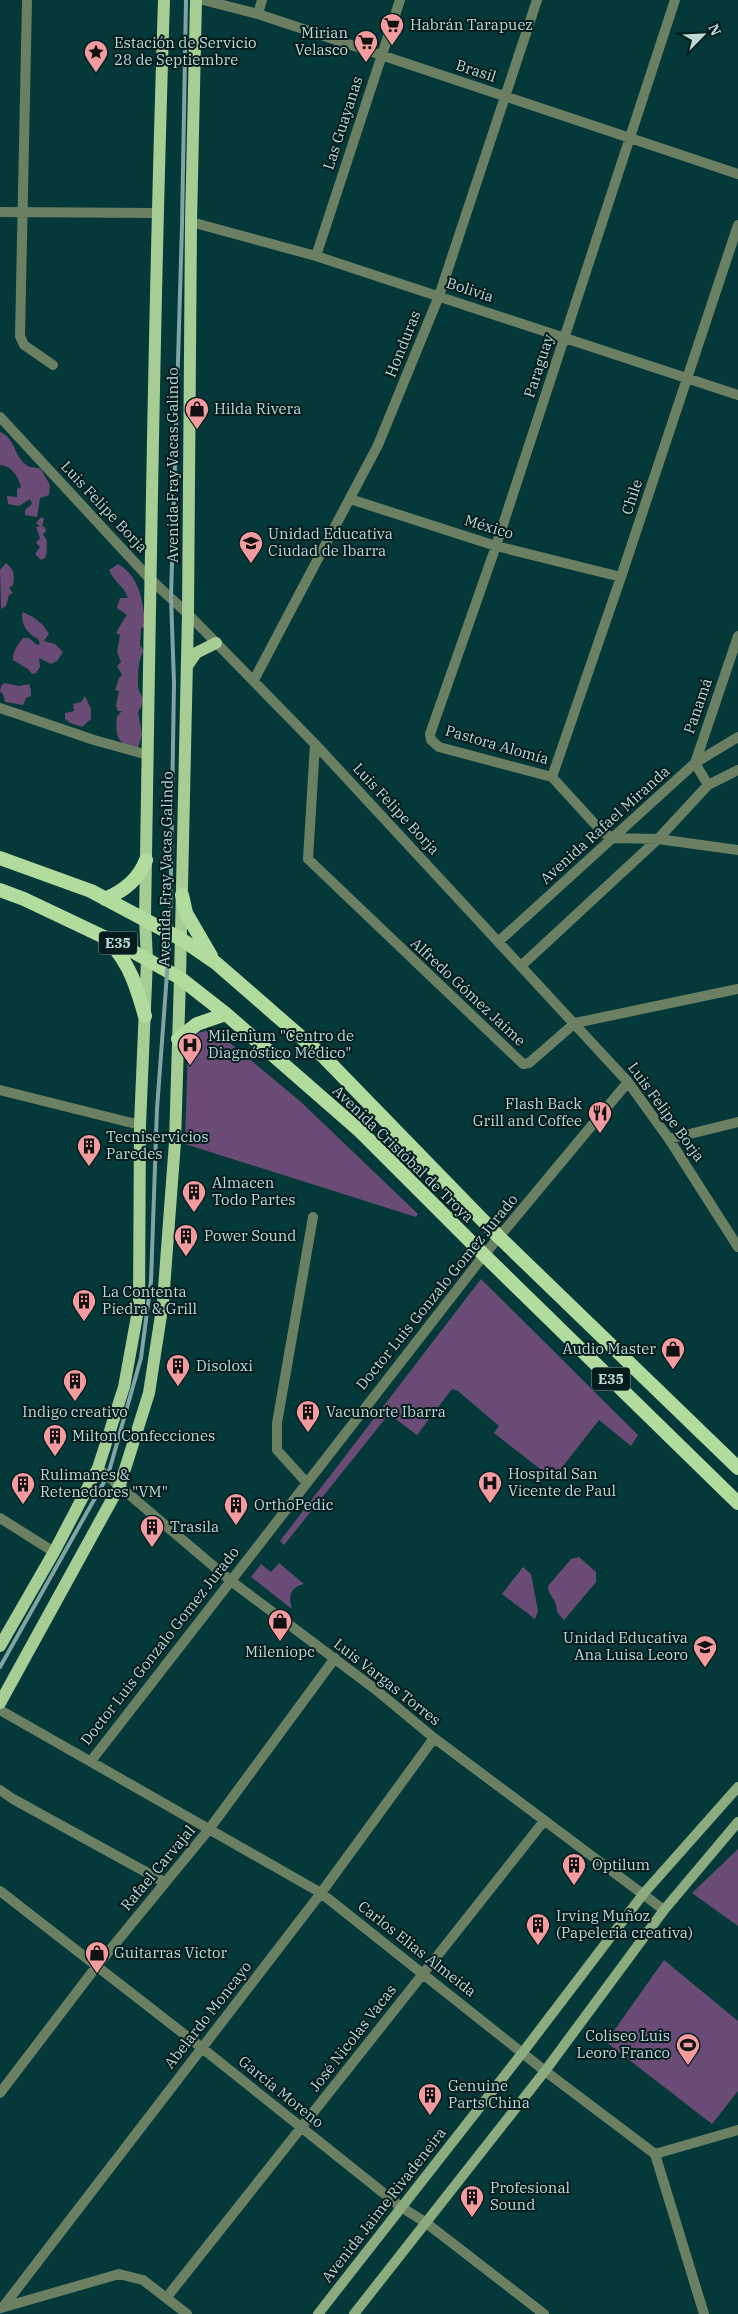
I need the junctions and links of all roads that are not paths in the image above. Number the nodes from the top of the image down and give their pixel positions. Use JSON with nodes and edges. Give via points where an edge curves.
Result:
{"nodes":[{"id":1,"x":27,"y":0,"type":"edge"},
{"id":2,"x":164,"y":0,"type":"edge"},
{"id":3,"x":196,"y":0,"type":"edge"},
{"id":4,"x":203,"y":0,"type":"edge"},
{"id":5,"x":262,"y":0,"type":"edge"},
{"id":6,"x":400,"y":0,"type":"edge"},
{"id":7,"x":537,"y":0,"type":"edge"},
{"id":8,"x":675,"y":0,"type":"edge"},
{"id":9,"x":258,"y":14,"type":"junction"},
{"id":10,"x":382,"y":55,"type":"junction"},
{"id":11,"x":505,"y":96,"type":"junction"},
{"id":12,"x":629,"y":138,"type":"junction"},
{"id":13,"x":738,"y":174,"type":"edge"},
{"id":14,"x":0,"y":212,"type":"edge"},
{"id":15,"x":22,"y":212,"type":"junction"},
{"id":16,"x":157,"y":213,"type":"junction"},
{"id":17,"x":191,"y":222,"type":"junction"},
{"id":18,"x":738,"y":225,"type":"edge"},
{"id":19,"x":316,"y":256,"type":"junction"},
{"id":20,"x":439,"y":296,"type":"junction"},
{"id":21,"x":564,"y":337,"type":"junction"},
{"id":22,"x":53,"y":365,"type":"dead end"},
{"id":23,"x":687,"y":378,"type":"junction"},
{"id":24,"x":738,"y":395,"type":"edge"},
{"id":25,"x":0,"y":417,"type":"edge"},
{"id":26,"x":350,"y":498,"type":"junction"},
{"id":27,"x":496,"y":546,"type":"junction"},
{"id":28,"x":621,"y":577,"type":"junction"},
{"id":29,"x":150,"y":579,"type":"junction"},
{"id":30,"x":188,"y":614,"type":"junction"},
{"id":31,"x":738,"y":636,"type":"edge"},
{"id":32,"x":216,"y":643,"type":"junction"},
{"id":33,"x":187,"y":666,"type":"junction"},
{"id":34,"x":254,"y":680,"type":"junction"},
{"id":35,"x":0,"y":708,"type":"edge"},
{"id":36,"x":738,"y":737,"type":"edge"},
{"id":37,"x":431,"y":740,"type":"joint"},
{"id":38,"x":315,"y":744,"type":"junction"},
{"id":39,"x":148,"y":755,"type":"junction"},
{"id":40,"x":695,"y":763,"type":"junction"},
{"id":41,"x":738,"y":770,"type":"edge"},
{"id":42,"x":552,"y":777,"type":"junction"},
{"id":43,"x":708,"y":785,"type":"junction"},
{"id":44,"x":614,"y":838,"type":"junction"},
{"id":45,"x":658,"y":839,"type":"junction"},
{"id":46,"x":738,"y":850,"type":"edge"},
{"id":47,"x":0,"y":858,"type":"edge"},
{"id":48,"x":146,"y":860,"type":"junction"},
{"id":49,"x":0,"y":890,"type":"edge"},
{"id":50,"x":182,"y":895,"type":"junction"},
{"id":51,"x":105,"y":899,"type":"junction"},
{"id":52,"x":145,"y":919,"type":"junction"},
{"id":53,"x":105,"y":937,"type":"junction"},
{"id":54,"x":181,"y":939,"type":"junction"},
{"id":55,"x":498,"y":942,"type":"junction"},
{"id":56,"x":147,"y":960,"type":"junction"},
{"id":57,"x":216,"y":963,"type":"junction"},
{"id":58,"x":522,"y":966,"type":"junction"},
{"id":59,"x":180,"y":978,"type":"junction"},
{"id":60,"x":738,"y":989,"type":"edge"},
{"id":61,"x":226,"y":1014,"type":"junction"},
{"id":62,"x":146,"y":1016,"type":"junction"},
{"id":63,"x":575,"y":1022,"type":"junction"},
{"id":64,"x":178,"y":1039,"type":"junction"},
{"id":65,"x":628,"y":1082,"type":"junction"},
{"id":66,"x":0,"y":1090,"type":"edge"},
{"id":67,"x":738,"y":1122,"type":"edge"},
{"id":68,"x":140,"y":1125,"type":"junction"},
{"id":69,"x":669,"y":1139,"type":"junction"},
{"id":70,"x":313,"y":1217,"type":"dead end"},
{"id":71,"x":499,"y":1237,"type":"junction"},
{"id":72,"x":737,"y":1244,"type":"edge"},
{"id":73,"x":484,"y":1255,"type":"junction"},
{"id":74,"x":98,"y":1468,"type":"junction"},
{"id":75,"x":738,"y":1468,"type":"edge"},
{"id":76,"x":306,"y":1482,"type":"junction"},
{"id":77,"x":120,"y":1485,"type":"junction"},
{"id":78,"x":738,"y":1503,"type":"edge"},
{"id":79,"x":0,"y":1518,"type":"edge"},
{"id":80,"x":54,"y":1552,"type":"junction"},
{"id":81,"x":230,"y":1581,"type":"junction"},
{"id":82,"x":0,"y":1646,"type":"edge"},
{"id":83,"x":334,"y":1658,"type":"junction"},
{"id":84,"x":0,"y":1703,"type":"edge"},
{"id":85,"x":0,"y":1710,"type":"edge"},
{"id":86,"x":434,"y":1738,"type":"junction"},
{"id":87,"x":91,"y":1761,"type":"junction"},
{"id":88,"x":738,"y":1787,"type":"edge"},
{"id":89,"x":0,"y":1790,"type":"edge"},
{"id":90,"x":544,"y":1821,"type":"junction"},
{"id":91,"x":738,"y":1822,"type":"edge"},
{"id":92,"x":210,"y":1828,"type":"junction"},
{"id":93,"x":164,"y":1882,"type":"junction"},
{"id":94,"x":0,"y":1892,"type":"edge"},
{"id":95,"x":321,"y":1893,"type":"junction"},
{"id":96,"x":644,"y":1893,"type":"junction"},
{"id":97,"x":664,"y":1910,"type":"junction"},
{"id":98,"x":96,"y":1967,"type":"junction"},
{"id":99,"x":423,"y":1972,"type":"junction"},
{"id":100,"x":202,"y":2048,"type":"junction"},
{"id":101,"x":523,"y":2052,"type":"junction"},
{"id":102,"x":545,"y":2071,"type":"junction"},
{"id":103,"x":0,"y":2093,"type":"edge"},
{"id":104,"x":301,"y":2128,"type":"junction"},
{"id":105,"x":738,"y":2130,"type":"edge"},
{"id":106,"x":655,"y":2154,"type":"junction"},
{"id":107,"x":401,"y":2208,"type":"junction"},
{"id":108,"x":425,"y":2222,"type":"junction"},
{"id":109,"x":167,"y":2297,"type":"junction"},
{"id":110,"x":1,"y":2308,"type":"edge"},
{"id":111,"x":540,"y":2313,"type":"edge"},
{"id":112,"x":187,"y":2314,"type":"edge"},
{"id":113,"x":318,"y":2314,"type":"edge"},
{"id":114,"x":354,"y":2314,"type":"edge"},
{"id":115,"x":704,"y":2314,"type":"edge"}],
"edges":[{"from":1,"to":15,"type":"street"},
{"from":2,"to":16,"type":"main road","name":"Avenida Fray Vacas Galindo"},
{"from":3,"to":17,"type":"main road","name":"Avenida Fray Vacas Galindo"},
{"from":4,"to":9,"type":"street","name":"Brasil"},
{"from":5,"to":9,"type":"street"},
{"from":6,"to":10,"type":"street","name":"Las Guayanas"},
{"from":7,"to":11,"type":"street","name":"Honduras"},
{"from":8,"to":12,"type":"street","name":"Paraguay"},
{"from":9,"to":10,"type":"street","name":"Brasil"},
{"from":10,"to":11,"type":"street","name":"Brasil"},
{"from":10,"to":19,"type":"street","name":"Las Guayanas"},
{"from":11,"to":12,"type":"street","name":"Brasil"},
{"from":11,"to":20,"type":"street","name":"Honduras"},
{"from":12,"to":13,"type":"street","name":"Brasil"},
{"from":12,"to":21,"type":"street","name":"Paraguay"},
{"from":14,"to":15,"type":"street"},
{"from":15,"to":16,"type":"street"},
{"from":15,"to":22,"type":"street","via":[[20,336],[24,345]]},
{"from":16,"to":29,"type":"main road","name":"Avenida Fray Vacas Galindo"},
{"from":17,"to":19,"type":"street","name":"Bolivia"},
{"from":17,"to":30,"type":"main road","name":"Avenida Fray Vacas Galindo"},
{"from":18,"to":23,"type":"street","name":"Chile"},
{"from":19,"to":20,"type":"street","name":"Bolivia"},
{"from":20,"to":21,"type":"street","name":"Bolivia"},
{"from":20,"to":26,"type":"street","name":"Honduras","via":[[378,445]]},
{"from":21,"to":23,"type":"street","name":"Bolivia"},
{"from":21,"to":27,"type":"street","name":"Paraguay"},
{"from":23,"to":24,"type":"street","name":"Bolivia"},
{"from":23,"to":28,"type":"street","name":"Chile"},
{"from":25,"to":29,"type":"street","name":"Luis Felipe Borja"},
{"from":26,"to":27,"type":"street","name":"México"},
{"from":26,"to":34,"type":"street","name":"Honduras"},
{"from":27,"to":28,"type":"street","name":"México"},
{"from":27,"to":37,"type":"street","name":"Paraguay","via":[[430,734]]},
{"from":28,"to":42,"type":"street","name":"Chile"},
{"from":29,"to":30,"type":"street","name":"Luis Felipe Borja"},
{"from":29,"to":39,"type":"main road","name":"Avenida Fray Vacas Galindo"},
{"from":30,"to":32,"type":"street","name":"Luis Felipe Borja"},
{"from":30,"to":33,"type":"main road","name":"Avenida Fray Vacas Galindo"},
{"from":31,"to":40,"type":"street","name":"Panamá"},
{"from":32,"to":33,"type":"main road","via":[[196,653]]},
{"from":32,"to":34,"type":"street","name":"Luis Felipe Borja"},
{"from":33,"to":50,"type":"main road","name":"Avenida Fray Vacas Galindo"},
{"from":34,"to":38,"type":"street","name":"Luis Felipe Borja"},
{"from":35,"to":39,"type":"street"},
{"from":36,"to":40,"type":"street","name":"Avenida Rafael Miranda"},
{"from":37,"to":42,"type":"street","name":"Pastora Alomía","via":[[439,747]]},
{"from":38,"to":55,"type":"street","name":"Luis Felipe Borja"},
{"from":38,"to":63,"type":"street","name":"Alfredo Gómez Jaime","via":[[307,854],[313,865],[523,1064],[529,1063]]},
{"from":39,"to":48,"type":"main road","name":"Avenida Fray Vacas Galindo"},
{"from":40,"to":43,"type":"street"},
{"from":40,"to":44,"type":"street","name":"Avenida Rafael Miranda"},
{"from":41,"to":43,"type":"street"},
{"from":42,"to":44,"type":"street","name":"Pastora Alomía","via":[[603,832]]},
{"from":43,"to":45,"type":"street"},
{"from":44,"to":45,"type":"street"},
{"from":44,"to":55,"type":"street","name":"Avenida Rafael Miranda"},
{"from":45,"to":46,"type":"street"},
{"from":45,"to":58,"type":"street"},
{"from":47,"to":51,"type":"highway","name":"Avenida Cristóbal de Troya","number":"E35"},
{"from":48,"to":51,"type":"highway","via":[[129,885]]},
{"from":48,"to":52,"type":"main road","name":"Avenida Fray Vacas Galindo"},
{"from":49,"to":53,"type":"highway","name":"Avenida Cristóbal de Troya","number":"E35"},
{"from":50,"to":54,"type":"main road","name":"Avenida Fray Vacas Galindo"},
{"from":50,"to":57,"type":"highway","via":[[186,914]]},
{"from":51,"to":52,"type":"highway","name":"Avenida Cristóbal de Troya","number":"E35"},
{"from":52,"to":54,"type":"highway","name":"Avenida Cristóbal de Troya","number":"E35"},
{"from":52,"to":56,"type":"main road","name":"Avenida Fray Vacas Galindo"},
{"from":53,"to":56,"type":"highway","name":"Avenida Cristóbal de Troya","number":"E35"},
{"from":53,"to":62,"type":"highway","via":[[125,959]]},
{"from":54,"to":57,"type":"highway","name":"Avenida Cristóbal de Troya","number":"E35"},
{"from":54,"to":59,"type":"main road","name":"Avenida Fray Vacas Galindo"},
{"from":55,"to":58,"type":"street","name":"Luis Felipe Borja"},
{"from":56,"to":59,"type":"highway","name":"Avenida Cristóbal de Troya","number":"E35"},
{"from":56,"to":62,"type":"main road","name":"Avenida Fray Vacas Galindo"},
{"from":57,"to":71,"type":"highway","name":"Avenida Cristóbal de Troya","number":"E35","via":[[324,1057]]},
{"from":58,"to":63,"type":"street","name":"Luis Felipe Borja"},
{"from":59,"to":61,"type":"highway","name":"Avenida Cristóbal de Troya","number":"E35"},
{"from":59,"to":64,"type":"main road","name":"Avenida Fray Vacas Galindo"},
{"from":60,"to":63,"type":"street"},
{"from":61,"to":64,"type":"highway","via":[[198,1024]]},
{"from":61,"to":73,"type":"highway","name":"Avenida Cristóbal de Troya","number":"E35","via":[[360,1131]]},
{"from":62,"to":68,"type":"main road","name":"Avenida Fray Vacas Galindo"},
{"from":63,"to":65,"type":"street","name":"Luis Felipe Borja"},
{"from":64,"to":77,"type":"main road","name":"Avenida Fray Vacas Galindo","via":[[175,1142],[163,1302],[148,1393]]},
{"from":65,"to":69,"type":"street","name":"Luis Felipe Borja"},
{"from":65,"to":71,"type":"street","name":"Doctor Luis Gonzalo Gomez Jurado"},
{"from":66,"to":68,"type":"street"},
{"from":67,"to":69,"type":"street"},
{"from":68,"to":74,"type":"main road","name":"Avenida Fray Vacas Galindo","via":[[139,1305],[124,1387]]},
{"from":69,"to":72,"type":"street","name":"Luis Felipe Borja"},
{"from":70,"to":76,"type":"street","via":[[277,1423],[277,1450]]},
{"from":71,"to":73,"type":"street","name":"Doctor Luis Gonzalo Gomez Jurado"},
{"from":71,"to":75,"type":"highway","name":"Avenida Cristóbal de Troya","number":"E35"},
{"from":73,"to":76,"type":"street","name":"Doctor Luis Gonzalo Gomez Jurado"},
{"from":73,"to":78,"type":"highway","name":"Avenida Cristóbal de Troya","number":"E35"},
{"from":74,"to":77,"type":"street","name":"Luis Vargas Torres"},
{"from":74,"to":80,"type":"main road","name":"Avenida Fray Vacas Galindo"},
{"from":76,"to":81,"type":"street","name":"Doctor Luis Gonzalo Gomez Jurado"},
{"from":77,"to":81,"type":"street","name":"Luis Vargas Torres"},
{"from":77,"to":84,"type":"main road","name":"Avenida Fray Vacas Galindo"},
{"from":79,"to":80,"type":"street"},
{"from":80,"to":82,"type":"main road","name":"Avenida Fray Vacas Galindo"},
{"from":81,"to":83,"type":"street","name":"Luis Vargas Torres"},
{"from":81,"to":87,"type":"street","name":"Doctor Luis Gonzalo Gomez Jurado"},
{"from":83,"to":86,"type":"street","name":"Luis Vargas Torres"},
{"from":83,"to":92,"type":"street","name":"Rafael Carvajal"},
{"from":85,"to":87,"type":"street","name":"Carlos Elias Almeida"},
{"from":86,"to":90,"type":"street","name":"Luis Vargas Torres"},
{"from":86,"to":95,"type":"street","name":"Abelardo Moncayo"},
{"from":87,"to":92,"type":"street","name":"Carlos Elias Almeida"},
{"from":88,"to":96,"type":"main road","name":"Avenida Jaime Rivadeneira"},
{"from":89,"to":93,"type":"street"},
{"from":90,"to":96,"type":"street","name":"Luis Vargas Torres"},
{"from":90,"to":99,"type":"street","name":"José Nicolas Vacas"},
{"from":91,"to":97,"type":"main road"},
{"from":92,"to":93,"type":"street","name":"Rafael Carvajal"},
{"from":92,"to":95,"type":"street","name":"Carlos Elias Almeida"},
{"from":93,"to":98,"type":"street","name":"Rafael Carvajal"},
{"from":94,"to":98,"type":"street","name":"García Moreno"},
{"from":95,"to":99,"type":"street","name":"Carlos Elias Almeida"},
{"from":95,"to":100,"type":"street","name":"Abelardo Moncayo"},
{"from":96,"to":97,"type":"street","name":"Luis Vargas Torres"},
{"from":96,"to":101,"type":"main road","name":"Avenida Jaime Rivadeneira"},
{"from":97,"to":102,"type":"main road"},
{"from":98,"to":100,"type":"street","name":"García Moreno"},
{"from":98,"to":103,"type":"street","name":"Rafael Carvajal"},
{"from":99,"to":101,"type":"street","name":"Carlos Elias Almeida"},
{"from":99,"to":104,"type":"street","name":"José Nicolas Vacas"},
{"from":100,"to":104,"type":"street","name":"García Moreno"},
{"from":100,"to":110,"type":"street","name":"Abelardo Moncayo"},
{"from":101,"to":102,"type":"street","name":"Carlos Elias Almeida"},
{"from":101,"to":107,"type":"main road","name":"Avenida Jaime Rivadeneira"},
{"from":102,"to":106,"type":"street","name":"Carlos Elias Almeida"},
{"from":102,"to":108,"type":"main road"},
{"from":104,"to":107,"type":"street","name":"García Moreno"},
{"from":104,"to":109,"type":"street","name":"José Nicolas Vacas"},
{"from":105,"to":106,"type":"street"},
{"from":106,"to":115,"type":"street"},
{"from":107,"to":108,"type":"street","name":"García Moreno"},
{"from":107,"to":113,"type":"main road","name":"Avenida Jaime Rivadeneira"},
{"from":108,"to":111,"type":"street","name":"García Moreno"},
{"from":108,"to":114,"type":"main road"},
{"from":109,"to":110,"type":"street","via":[[143,2280],[119,2274]]},
{"from":109,"to":112,"type":"street"}]}
